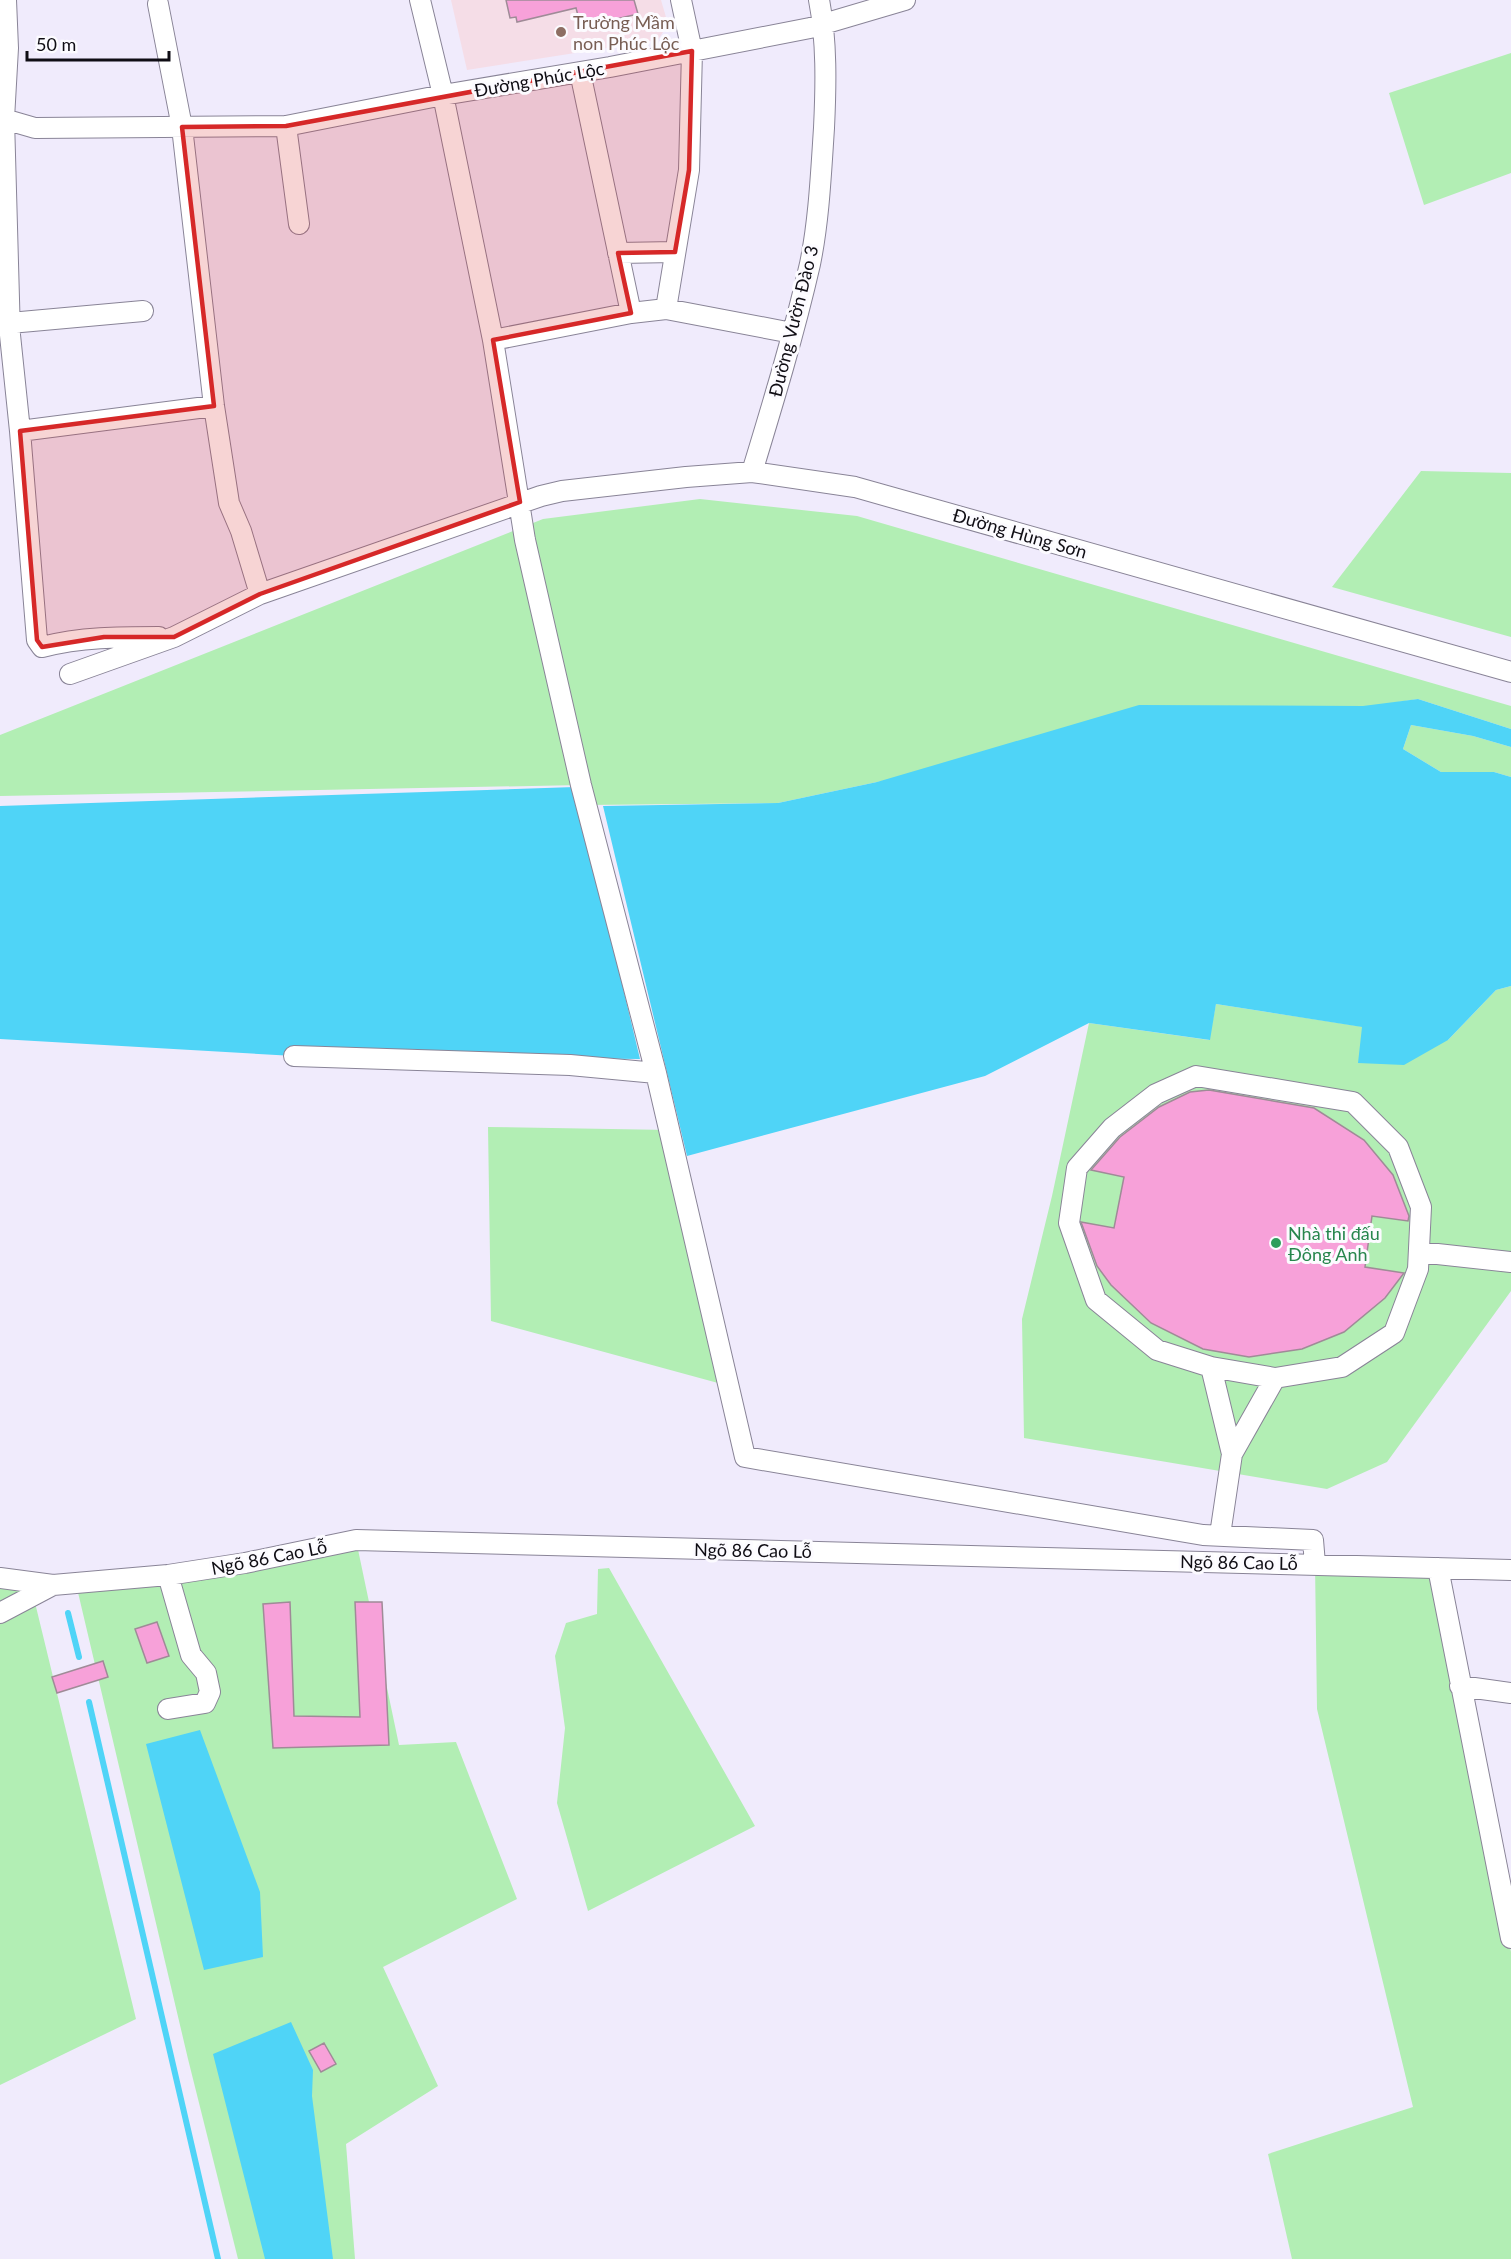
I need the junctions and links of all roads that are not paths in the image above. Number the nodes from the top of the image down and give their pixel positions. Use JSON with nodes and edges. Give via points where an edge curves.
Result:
{"nodes":[{"id":1,"x":6,"y":0,"type":"edge"},
{"id":2,"x":420,"y":0,"type":"edge"},
{"id":3,"x":681,"y":0,"type":"edge"},
{"id":4,"x":819,"y":0,"type":"edge"},
{"id":5,"x":904,"y":0,"type":"edge"},
{"id":6,"x":158,"y":4,"type":"dead end"},
{"id":7,"x":824,"y":24,"type":"junction"},
{"id":8,"x":692,"y":51,"type":"junction"},
{"id":9,"x":580,"y":72,"type":"junction"},
{"id":10,"x":443,"y":95,"type":"junction"},
{"id":11,"x":2,"y":120,"type":"edge"},
{"id":12,"x":286,"y":126,"type":"junction"},
{"id":13,"x":182,"y":127,"type":"junction"},
{"id":14,"x":299,"y":224,"type":"dead end"},
{"id":15,"x":675,"y":252,"type":"junction"},
{"id":16,"x":618,"y":253,"type":"junction"},
{"id":17,"x":666,"y":309,"type":"junction"},
{"id":18,"x":143,"y":311,"type":"dead end"},
{"id":19,"x":631,"y":313,"type":"junction"},
{"id":20,"x":10,"y":323,"type":"junction"},
{"id":21,"x":792,"y":333,"type":"junction"},
{"id":22,"x":493,"y":340,"type":"junction"},
{"id":23,"x":214,"y":406,"type":"junction"},
{"id":24,"x":20,"y":431,"type":"junction"},
{"id":25,"x":752,"y":472,"type":"junction"},
{"id":26,"x":520,"y":502,"type":"junction"},
{"id":27,"x":260,"y":594,"type":"junction"},
{"id":28,"x":174,"y":637,"type":"junction"},
{"id":29,"x":1511,"y":672,"type":"edge"},
{"id":30,"x":70,"y":674,"type":"dead end"},
{"id":31,"x":294,"y":1056,"type":"dead end"},
{"id":32,"x":656,"y":1073,"type":"junction"},
{"id":33,"x":1419,"y":1252,"type":"junction"},
{"id":34,"x":1511,"y":1262,"type":"edge"},
{"id":35,"x":1211,"y":1367,"type":"junction"},
{"id":36,"x":1275,"y":1378,"type":"junction"},
{"id":37,"x":1232,"y":1454,"type":"junction"},
{"id":38,"x":1220,"y":1536,"type":"junction"},
{"id":39,"x":1315,"y":1564,"type":"junction"},
{"id":40,"x":1438,"y":1568,"type":"junction"},
{"id":41,"x":1511,"y":1570,"type":"edge"},
{"id":42,"x":168,"y":1575,"type":"junction"},
{"id":43,"x":0,"y":1578,"type":"edge"},
{"id":44,"x":53,"y":1586,"type":"junction"},
{"id":45,"x":0,"y":1613,"type":"edge"},
{"id":46,"x":1460,"y":1686,"type":"junction"},
{"id":47,"x":1511,"y":1694,"type":"edge"},
{"id":48,"x":168,"y":1709,"type":"dead end"},
{"id":49,"x":1511,"y":1938,"type":"edge"}],
"edges":[{"from":1,"to":11,"type":"street","via":[[8,48]]},
{"from":2,"to":10,"type":"street"},
{"from":3,"to":8,"type":"street"},
{"from":4,"to":7,"type":"street","name":"Đường Vườn Đào 3"},
{"from":5,"to":7,"type":"street","name":"Đường Phúc Lộc"},
{"from":6,"to":13,"type":"street"},
{"from":7,"to":8,"type":"street","name":"Đường Phúc Lộc"},
{"from":7,"to":21,"type":"street","name":"Đường Vườn Đào 3","via":[[821,181],[810,262]]},
{"from":8,"to":9,"type":"street","name":"Đường Phúc Lộc"},
{"from":8,"to":15,"type":"street","via":[[689,170]]},
{"from":9,"to":10,"type":"street","name":"Đường Phúc Lộc"},
{"from":9,"to":16,"type":"street"},
{"from":10,"to":12,"type":"street","name":"Đường Phúc Lộc"},
{"from":10,"to":22,"type":"street"},
{"from":11,"to":13,"type":"street","name":"Đường Phúc Lộc","via":[[35,128]]},
{"from":11,"to":20,"type":"street"},
{"from":12,"to":13,"type":"street","name":"Đường Phúc Lộc"},
{"from":12,"to":14,"type":"street"},
{"from":13,"to":23,"type":"street"},
{"from":15,"to":16,"type":"street"},
{"from":15,"to":17,"type":"street"},
{"from":16,"to":19,"type":"street"},
{"from":17,"to":19,"type":"street"},
{"from":17,"to":21,"type":"street"},
{"from":18,"to":20,"type":"street"},
{"from":19,"to":22,"type":"street"},
{"from":20,"to":24,"type":"street"},
{"from":21,"to":25,"type":"street","name":"Đường Vườn Đào 3"},
{"from":22,"to":26,"type":"street"},
{"from":23,"to":24,"type":"street"},
{"from":23,"to":27,"type":"street","via":[[229,503],[242,531]]},
{"from":24,"to":28,"type":"street","via":[[38,644],[42,647],[104,637]]},
{"from":25,"to":26,"type":"street","name":"Đường Hùng Sơn","via":[[562,491]]},
{"from":25,"to":29,"type":"street","name":"Đường Hùng Sơn","via":[[855,487]]},
{"from":26,"to":27,"type":"street","name":"Đường Hùng Sơn"},
{"from":26,"to":32,"type":"street","via":[[525,540],[581,785]]},
{"from":27,"to":28,"type":"street","name":"Đường Hùng Sơn"},
{"from":28,"to":30,"type":"street","name":"Đường Hùng Sơn"},
{"from":31,"to":32,"type":"street","via":[[570,1065]]},
{"from":32,"to":38,"type":"street","via":[[746,1457]]},
{"from":33,"to":34,"type":"street"},
{"from":33,"to":35,"type":"street","via":[[1421,1207],[1398,1147],[1353,1102],[1196,1076],[1156,1094],[1112,1128],[1077,1168],[1069,1223],[1096,1300],[1157,1350]]},
{"from":33,"to":36,"type":"street","via":[[1418,1269],[1394,1333],[1342,1367]]},
{"from":35,"to":36,"type":"street"},
{"from":35,"to":37,"type":"street"},
{"from":36,"to":37,"type":"street"},
{"from":37,"to":38,"type":"street"},
{"from":38,"to":39,"type":"street","via":[[1313,1540]]},
{"from":39,"to":40,"type":"street","name":"Ngõ 86 Cao Lỗ"},
{"from":39,"to":42,"type":"street","name":"Ngõ 86 Cao Lỗ","via":[[356,1540]]},
{"from":40,"to":41,"type":"street","name":"Ngõ 86 Cao Lỗ"},
{"from":40,"to":46,"type":"street"},
{"from":42,"to":44,"type":"street","name":"Ngõ 86 Cao Lỗ"},
{"from":42,"to":48,"type":"street","via":[[191,1655],[206,1673],[210,1692],[206,1703]]},
{"from":43,"to":44,"type":"street","name":"Ngõ 86 Cao Lỗ"},
{"from":44,"to":45,"type":"street"},
{"from":46,"to":47,"type":"street"},
{"from":46,"to":49,"type":"street"}]}
